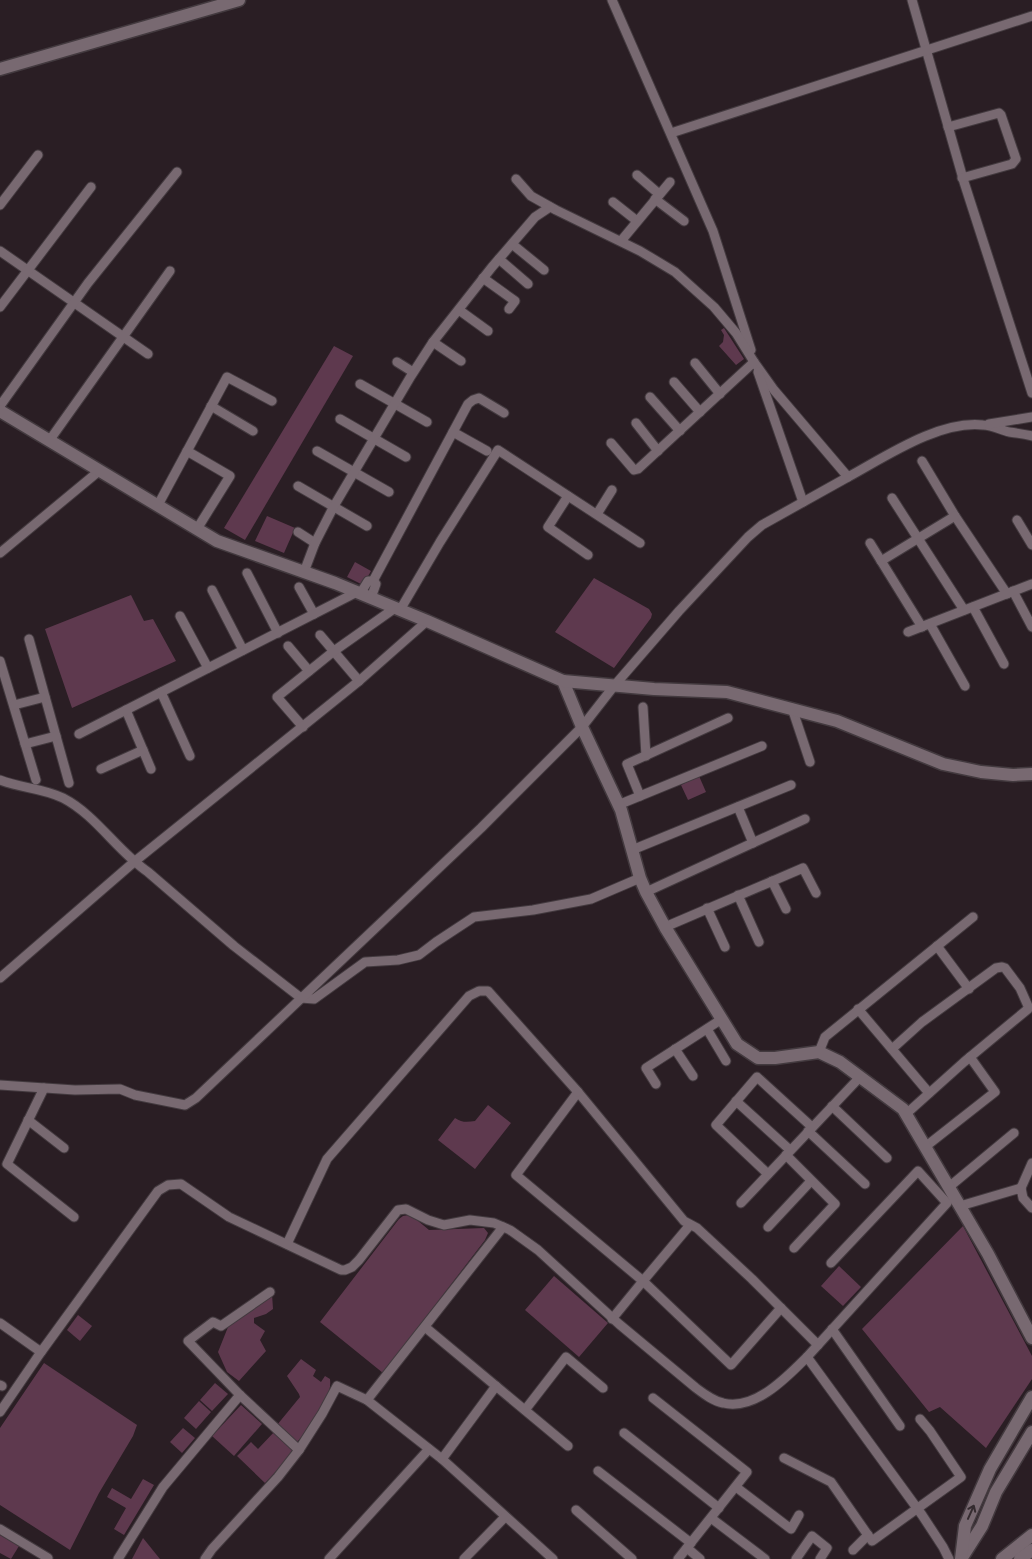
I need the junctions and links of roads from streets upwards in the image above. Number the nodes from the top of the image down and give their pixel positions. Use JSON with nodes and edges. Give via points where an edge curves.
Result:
{"nodes":[{"id":1,"x":214,"y":0,"type":"edge"},
{"id":2,"x":239,"y":0,"type":"edge"},
{"id":3,"x":612,"y":0,"type":"edge"},
{"id":4,"x":912,"y":0,"type":"edge"},
{"id":5,"x":1032,"y":16,"type":"edge"},
{"id":6,"x":926,"y":49,"type":"junction"},
{"id":7,"x":0,"y":62,"type":"edge"},
{"id":8,"x":0,"y":69,"type":"edge"},
{"id":9,"x":948,"y":128,"type":"junction"},
{"id":10,"x":671,"y":133,"type":"junction"},
{"id":11,"x":38,"y":155,"type":"dead end"},
{"id":12,"x":177,"y":172,"type":"dead end"},
{"id":13,"x":637,"y":175,"type":"dead end"},
{"id":14,"x":962,"y":178,"type":"junction"},
{"id":15,"x":516,"y":179,"type":"dead end"},
{"id":16,"x":670,"y":182,"type":"dead end"},
{"id":17,"x":91,"y":187,"type":"dead end"},
{"id":18,"x":657,"y":196,"type":"junction"},
{"id":19,"x":614,"y":202,"type":"dead end"},
{"id":20,"x":0,"y":204,"type":"edge"},
{"id":21,"x":550,"y":207,"type":"junction"},
{"id":22,"x":637,"y":220,"type":"junction"},
{"id":23,"x":684,"y":221,"type":"dead end"},
{"id":24,"x":621,"y":241,"type":"junction"},
{"id":25,"x":512,"y":244,"type":"junction"},
{"id":26,"x":0,"y":251,"type":"edge"},
{"id":27,"x":499,"y":259,"type":"junction"},
{"id":28,"x":26,"y":270,"type":"junction"},
{"id":29,"x":544,"y":270,"type":"dead end"},
{"id":30,"x":170,"y":271,"type":"dead end"},
{"id":31,"x":483,"y":278,"type":"junction"},
{"id":32,"x":528,"y":284,"type":"dead end"},
{"id":33,"x":73,"y":303,"type":"junction"},
{"id":34,"x":0,"y":307,"type":"edge"},
{"id":35,"x":509,"y":308,"type":"dead end"},
{"id":36,"x":459,"y":310,"type":"junction"},
{"id":37,"x":488,"y":331,"type":"dead end"},
{"id":38,"x":123,"y":338,"type":"junction"},
{"id":39,"x":433,"y":342,"type":"junction"},
{"id":40,"x":148,"y":354,"type":"dead end"},
{"id":41,"x":461,"y":361,"type":"dead end"},
{"id":42,"x":397,"y":362,"type":"dead end"},
{"id":43,"x":754,"y":362,"type":"junction"},
{"id":44,"x":695,"y":364,"type":"dead end"},
{"id":45,"x":413,"y":372,"type":"junction"},
{"id":46,"x":674,"y":382,"type":"dead end"},
{"id":47,"x":360,"y":384,"type":"dead end"},
{"id":48,"x":1032,"y":393,"type":"edge"},
{"id":49,"x":720,"y":394,"type":"junction"},
{"id":50,"x":650,"y":398,"type":"dead end"},
{"id":51,"x":272,"y":401,"type":"dead end"},
{"id":52,"x":394,"y":404,"type":"junction"},
{"id":53,"x":0,"y":406,"type":"edge"},
{"id":54,"x":211,"y":406,"type":"junction"},
{"id":55,"x":0,"y":411,"type":"edge"},
{"id":56,"x":700,"y":412,"type":"junction"},
{"id":57,"x":504,"y":413,"type":"dead end"},
{"id":58,"x":1032,"y":417,"type":"edge"},
{"id":59,"x":340,"y":419,"type":"dead end"},
{"id":60,"x":427,"y":422,"type":"dead end"},
{"id":61,"x":636,"y":423,"type":"dead end"},
{"id":62,"x":983,"y":425,"type":"junction"},
{"id":63,"x":253,"y":431,"type":"dead end"},
{"id":64,"x":680,"y":431,"type":"junction"},
{"id":65,"x":453,"y":432,"type":"junction"},
{"id":66,"x":1032,"y":436,"type":"edge"},
{"id":67,"x":373,"y":438,"type":"junction"},
{"id":68,"x":49,"y":441,"type":"junction"},
{"id":69,"x":612,"y":442,"type":"dead end"},
{"id":70,"x":187,"y":451,"type":"junction"},
{"id":71,"x":317,"y":451,"type":"dead end"},
{"id":72,"x":488,"y":451,"type":"dead end"},
{"id":73,"x":658,"y":451,"type":"junction"},
{"id":74,"x":406,"y":457,"type":"dead end"},
{"id":75,"x":922,"y":461,"type":"dead end"},
{"id":76,"x":99,"y":471,"type":"junction"},
{"id":77,"x":354,"y":472,"type":"junction"},
{"id":78,"x":848,"y":476,"type":"junction"},
{"id":79,"x":298,"y":486,"type":"dead end"},
{"id":80,"x":612,"y":490,"type":"dead end"},
{"id":81,"x":389,"y":492,"type":"dead end"},
{"id":82,"x":568,"y":496,"type":"junction"},
{"id":83,"x":892,"y":498,"type":"dead end"},
{"id":84,"x":803,"y":502,"type":"junction"},
{"id":85,"x":158,"y":505,"type":"junction"},
{"id":86,"x":334,"y":506,"type":"junction"},
{"id":87,"x":597,"y":514,"type":"junction"},
{"id":88,"x":955,"y":516,"type":"junction"},
{"id":89,"x":1017,"y":520,"type":"dead end"},
{"id":90,"x":367,"y":526,"type":"dead end"},
{"id":91,"x":197,"y":529,"type":"junction"},
{"id":92,"x":298,"y":532,"type":"dead end"},
{"id":93,"x":918,"y":539,"type":"junction"},
{"id":94,"x":640,"y":543,"type":"dead end"},
{"id":95,"x":870,"y":543,"type":"dead end"},
{"id":96,"x":315,"y":544,"type":"junction"},
{"id":97,"x":1032,"y":545,"type":"edge"},
{"id":98,"x":0,"y":554,"type":"edge"},
{"id":99,"x":588,"y":555,"type":"dead end"},
{"id":100,"x":881,"y":561,"type":"junction"},
{"id":101,"x":304,"y":572,"type":"junction"},
{"id":102,"x":247,"y":573,"type":"dead end"},
{"id":103,"x":1032,"y":584,"type":"edge"},
{"id":104,"x":299,"y":587,"type":"dead end"},
{"id":105,"x":212,"y":590,"type":"dead end"},
{"id":106,"x":1010,"y":592,"type":"junction"},
{"id":107,"x":362,"y":595,"type":"junction"},
{"id":108,"x":973,"y":607,"type":"junction"},
{"id":109,"x":397,"y":609,"type":"junction"},
{"id":110,"x":964,"y":610,"type":"junction"},
{"id":111,"x":314,"y":614,"type":"junction"},
{"id":112,"x":180,"y":616,"type":"dead end"},
{"id":113,"x":427,"y":621,"type":"junction"},
{"id":114,"x":926,"y":625,"type":"junction"},
{"id":115,"x":1032,"y":628,"type":"edge"},
{"id":116,"x":908,"y":632,"type":"dead end"},
{"id":117,"x":278,"y":633,"type":"junction"},
{"id":118,"x":320,"y":635,"type":"dead end"},
{"id":119,"x":29,"y":639,"type":"dead end"},
{"id":120,"x":288,"y":646,"type":"dead end"},
{"id":121,"x":243,"y":650,"type":"junction"},
{"id":122,"x":334,"y":651,"type":"junction"},
{"id":123,"x":0,"y":661,"type":"edge"},
{"id":124,"x":1004,"y":664,"type":"dead end"},
{"id":125,"x":208,"y":668,"type":"junction"},
{"id":126,"x":310,"y":671,"type":"junction"},
{"id":127,"x":359,"y":681,"type":"junction"},
{"id":128,"x":563,"y":681,"type":"junction"},
{"id":129,"x":614,"y":686,"type":"junction"},
{"id":130,"x":965,"y":686,"type":"dead end"},
{"id":131,"x":161,"y":692,"type":"junction"},
{"id":132,"x":45,"y":697,"type":"junction"},
{"id":133,"x":14,"y":705,"type":"junction"},
{"id":134,"x":642,"y":706,"type":"dead end"},
{"id":135,"x":792,"y":708,"type":"junction"},
{"id":136,"x":126,"y":710,"type":"junction"},
{"id":137,"x":728,"y":718,"type":"dead end"},
{"id":138,"x":302,"y":727,"type":"junction"},
{"id":139,"x":582,"y":727,"type":"junction"},
{"id":140,"x":79,"y":734,"type":"dead end"},
{"id":141,"x":56,"y":736,"type":"junction"},
{"id":142,"x":25,"y":744,"type":"junction"},
{"id":143,"x":762,"y":746,"type":"dead end"},
{"id":144,"x":143,"y":750,"type":"junction"},
{"id":145,"x":190,"y":756,"type":"dead end"},
{"id":146,"x":646,"y":756,"type":"junction"},
{"id":147,"x":810,"y":762,"type":"dead end"},
{"id":148,"x":101,"y":769,"type":"dead end"},
{"id":149,"x":151,"y":769,"type":"dead end"},
{"id":150,"x":1032,"y":774,"type":"edge"},
{"id":151,"x":0,"y":780,"type":"edge"},
{"id":152,"x":36,"y":780,"type":"dead end"},
{"id":153,"x":70,"y":783,"type":"dead end"},
{"id":154,"x":791,"y":785,"type":"dead end"},
{"id":155,"x":640,"y":796,"type":"junction"},
{"id":156,"x":618,"y":805,"type":"junction"},
{"id":157,"x":738,"y":807,"type":"junction"},
{"id":158,"x":805,"y":819,"type":"dead end"},
{"id":159,"x":753,"y":842,"type":"junction"},
{"id":160,"x":632,"y":850,"type":"junction"},
{"id":161,"x":134,"y":862,"type":"junction"},
{"id":162,"x":640,"y":878,"type":"junction"},
{"id":163,"x":772,"y":881,"type":"junction"},
{"id":164,"x":646,"y":892,"type":"junction"},
{"id":165,"x":816,"y":893,"type":"dead end"},
{"id":166,"x":738,"y":895,"type":"junction"},
{"id":167,"x":706,"y":908,"type":"junction"},
{"id":168,"x":786,"y":909,"type":"dead end"},
{"id":169,"x":973,"y":917,"type":"dead end"},
{"id":170,"x":665,"y":927,"type":"junction"},
{"id":171,"x":760,"y":942,"type":"dead end"},
{"id":172,"x":937,"y":946,"type":"junction"},
{"id":173,"x":725,"y":947,"type":"dead end"},
{"id":174,"x":0,"y":978,"type":"edge"},
{"id":175,"x":968,"y":988,"type":"junction"},
{"id":176,"x":301,"y":998,"type":"junction"},
{"id":177,"x":858,"y":1009,"type":"junction"},
{"id":178,"x":722,"y":1020,"type":"junction"},
{"id":179,"x":707,"y":1029,"type":"junction"},
{"id":180,"x":675,"y":1049,"type":"junction"},
{"id":181,"x":892,"y":1049,"type":"junction"},
{"id":182,"x":819,"y":1052,"type":"junction"},
{"id":183,"x":970,"y":1057,"type":"junction"},
{"id":184,"x":726,"y":1061,"type":"dead end"},
{"id":185,"x":693,"y":1076,"type":"dead end"},
{"id":186,"x":860,"y":1077,"type":"junction"},
{"id":187,"x":656,"y":1084,"type":"dead end"},
{"id":188,"x":0,"y":1085,"type":"edge"},
{"id":189,"x":44,"y":1088,"type":"junction"},
{"id":190,"x":578,"y":1092,"type":"junction"},
{"id":191,"x":929,"y":1093,"type":"junction"},
{"id":192,"x":736,"y":1101,"type":"junction"},
{"id":193,"x":832,"y":1106,"type":"junction"},
{"id":194,"x":906,"y":1114,"type":"junction"},
{"id":195,"x":28,"y":1120,"type":"junction"},
{"id":196,"x":810,"y":1129,"type":"junction"},
{"id":197,"x":1014,"y":1133,"type":"dead end"},
{"id":198,"x":925,"y":1147,"type":"junction"},
{"id":199,"x":64,"y":1148,"type":"dead end"},
{"id":200,"x":788,"y":1153,"type":"junction"},
{"id":201,"x":887,"y":1158,"type":"dead end"},
{"id":202,"x":1032,"y":1162,"type":"edge"},
{"id":203,"x":768,"y":1174,"type":"junction"},
{"id":204,"x":811,"y":1180,"type":"junction"},
{"id":205,"x":865,"y":1184,"type":"dead end"},
{"id":206,"x":949,"y":1187,"type":"junction"},
{"id":207,"x":1021,"y":1188,"type":"junction"},
{"id":208,"x":740,"y":1204,"type":"dead end"},
{"id":209,"x":960,"y":1206,"type":"junction"},
{"id":210,"x":1032,"y":1208,"type":"edge"},
{"id":211,"x":74,"y":1217,"type":"dead end"},
{"id":212,"x":690,"y":1225,"type":"junction"},
{"id":213,"x":503,"y":1227,"type":"junction"},
{"id":214,"x":768,"y":1227,"type":"dead end"},
{"id":215,"x":287,"y":1244,"type":"junction"},
{"id":216,"x":794,"y":1248,"type":"dead end"},
{"id":217,"x":831,"y":1263,"type":"dead end"},
{"id":218,"x":643,"y":1281,"type":"junction"},
{"id":219,"x":270,"y":1292,"type":"dead end"},
{"id":220,"x":781,"y":1308,"type":"junction"},
{"id":221,"x":612,"y":1319,"type":"junction"},
{"id":222,"x":0,"y":1323,"type":"edge"},
{"id":223,"x":425,"y":1327,"type":"junction"},
{"id":224,"x":832,"y":1329,"type":"junction"},
{"id":225,"x":1032,"y":1338,"type":"edge"},
{"id":226,"x":818,"y":1345,"type":"junction"},
{"id":227,"x":40,"y":1352,"type":"junction"},
{"id":228,"x":807,"y":1357,"type":"junction"},
{"id":229,"x":496,"y":1386,"type":"junction"},
{"id":230,"x":603,"y":1388,"type":"dead end"},
{"id":231,"x":240,"y":1394,"type":"junction"},
{"id":232,"x":1032,"y":1397,"type":"edge"},
{"id":233,"x":653,"y":1398,"type":"dead end"},
{"id":234,"x":368,"y":1400,"type":"junction"},
{"id":235,"x":525,"y":1410,"type":"junction"},
{"id":236,"x":0,"y":1412,"type":"edge"},
{"id":237,"x":920,"y":1419,"type":"dead end"},
{"id":238,"x":900,"y":1426,"type":"dead end"},
{"id":239,"x":1032,"y":1432,"type":"edge"},
{"id":240,"x":624,"y":1433,"type":"dead end"},
{"id":241,"x":568,"y":1446,"type":"dead end"},
{"id":242,"x":430,"y":1449,"type":"junction"},
{"id":243,"x":299,"y":1450,"type":"junction"},
{"id":244,"x":442,"y":1458,"type":"junction"},
{"id":245,"x":784,"y":1458,"type":"dead end"},
{"id":246,"x":598,"y":1471,"type":"dead end"},
{"id":247,"x":736,"y":1487,"type":"junction"},
{"id":248,"x":719,"y":1508,"type":"junction"},
{"id":249,"x":917,"y":1508,"type":"junction"},
{"id":250,"x":576,"y":1510,"type":"dead end"},
{"id":251,"x":799,"y":1515,"type":"dead end"},
{"id":252,"x":505,"y":1517,"type":"junction"},
{"id":253,"x":711,"y":1518,"type":"junction"},
{"id":254,"x":0,"y":1529,"type":"edge"},
{"id":255,"x":868,"y":1535,"type":"junction"},
{"id":256,"x":1032,"y":1535,"type":"edge"},
{"id":257,"x":689,"y":1546,"type":"junction"},
{"id":258,"x":853,"y":1550,"type":"dead end"},
{"id":259,"x":1025,"y":1554,"type":"edge"},
{"id":260,"x":48,"y":1558,"type":"edge"},
{"id":261,"x":118,"y":1559,"type":"edge"},
{"id":262,"x":205,"y":1559,"type":"edge"},
{"id":263,"x":329,"y":1559,"type":"edge"},
{"id":264,"x":464,"y":1559,"type":"edge"},
{"id":265,"x":553,"y":1559,"type":"edge"},
{"id":266,"x":632,"y":1559,"type":"edge"},
{"id":267,"x":678,"y":1559,"type":"edge"},
{"id":268,"x":700,"y":1559,"type":"edge"},
{"id":269,"x":765,"y":1559,"type":"edge"},
{"id":270,"x":796,"y":1559,"type":"edge"},
{"id":271,"x":820,"y":1559,"type":"edge"},
{"id":272,"x":949,"y":1559,"type":"edge"},
{"id":273,"x":961,"y":1559,"type":"edge"},
{"id":274,"x":1002,"y":1559,"type":"edge"}],
"edges":[{"from":1,"to":7,"type":"street"},
{"from":2,"to":8,"type":"street"},
{"from":3,"to":10,"type":"street"},
{"from":4,"to":6,"type":"street"},
{"from":5,"to":6,"type":"street"},
{"from":6,"to":9,"type":"street"},
{"from":6,"to":10,"type":"street"},
{"from":9,"to":14,"type":"street"},
{"from":9,"to":14,"type":"street","via":[[999,113],[1016,159],[1012,164]]},
{"from":10,"to":43,"type":"street","via":[[713,231]]},
{"from":11,"to":20,"type":"street"},
{"from":12,"to":33,"type":"street"},
{"from":13,"to":18,"type":"street"},
{"from":14,"to":48,"type":"street"},
{"from":15,"to":21,"type":"street","via":[[531,196]]},
{"from":16,"to":18,"type":"street"},
{"from":17,"to":28,"type":"street"},
{"from":18,"to":22,"type":"street"},
{"from":18,"to":23,"type":"street"},
{"from":19,"to":22,"type":"street"},
{"from":21,"to":24,"type":"street"},
{"from":21,"to":25,"type":"street","via":[[535,217]]},
{"from":22,"to":24,"type":"street"},
{"from":24,"to":43,"type":"street","via":[[675,272],[714,307]]},
{"from":25,"to":27,"type":"street"},
{"from":25,"to":29,"type":"street"},
{"from":26,"to":28,"type":"street"},
{"from":27,"to":31,"type":"street"},
{"from":27,"to":32,"type":"street"},
{"from":28,"to":33,"type":"street"},
{"from":28,"to":34,"type":"street"},
{"from":30,"to":38,"type":"street"},
{"from":31,"to":35,"type":"street","via":[[515,301]]},
{"from":31,"to":36,"type":"street"},
{"from":33,"to":38,"type":"street"},
{"from":33,"to":53,"type":"street"},
{"from":36,"to":37,"type":"street"},
{"from":36,"to":39,"type":"street"},
{"from":38,"to":40,"type":"street"},
{"from":38,"to":68,"type":"street"},
{"from":39,"to":41,"type":"street"},
{"from":39,"to":45,"type":"street"},
{"from":42,"to":45,"type":"street"},
{"from":43,"to":49,"type":"street"},
{"from":43,"to":78,"type":"street"},
{"from":43,"to":84,"type":"street"},
{"from":44,"to":49,"type":"street"},
{"from":45,"to":52,"type":"street"},
{"from":46,"to":56,"type":"street"},
{"from":47,"to":52,"type":"street"},
{"from":49,"to":56,"type":"street"},
{"from":50,"to":64,"type":"street"},
{"from":51,"to":54,"type":"street","via":[[227,377]]},
{"from":52,"to":60,"type":"street"},
{"from":52,"to":67,"type":"street"},
{"from":54,"to":63,"type":"street"},
{"from":54,"to":70,"type":"street"},
{"from":55,"to":68,"type":"street"},
{"from":56,"to":64,"type":"street"},
{"from":57,"to":65,"type":"street","via":[[479,398],[473,400]]},
{"from":58,"to":62,"type":"street"},
{"from":59,"to":67,"type":"street"},
{"from":61,"to":73,"type":"street"},
{"from":62,"to":66,"type":"street"},
{"from":62,"to":78,"type":"street","via":[[929,435]]},
{"from":64,"to":73,"type":"street"},
{"from":65,"to":72,"type":"street"},
{"from":65,"to":107,"type":"street","via":[[373,580],[376,584]]},
{"from":67,"to":74,"type":"street"},
{"from":67,"to":77,"type":"street"},
{"from":68,"to":76,"type":"street"},
{"from":69,"to":73,"type":"street","via":[[634,470]]},
{"from":70,"to":85,"type":"street"},
{"from":70,"to":91,"type":"street","via":[[230,476]]},
{"from":71,"to":77,"type":"street"},
{"from":75,"to":88,"type":"street"},
{"from":76,"to":85,"type":"street"},
{"from":76,"to":98,"type":"street"},
{"from":77,"to":81,"type":"street"},
{"from":77,"to":86,"type":"street"},
{"from":78,"to":84,"type":"street"},
{"from":79,"to":86,"type":"street"},
{"from":80,"to":87,"type":"street"},
{"from":82,"to":87,"type":"street"},
{"from":82,"to":99,"type":"street","via":[[548,527]]},
{"from":82,"to":109,"type":"street","via":[[498,450]]},
{"from":83,"to":93,"type":"street"},
{"from":84,"to":129,"type":"street","via":[[762,525],[748,537]]},
{"from":85,"to":91,"type":"street"},
{"from":86,"to":90,"type":"street"},
{"from":86,"to":96,"type":"street"},
{"from":87,"to":94,"type":"street"},
{"from":88,"to":93,"type":"street"},
{"from":88,"to":106,"type":"street"},
{"from":89,"to":97,"type":"street"},
{"from":91,"to":101,"type":"street","via":[[217,542]]},
{"from":92,"to":96,"type":"street"},
{"from":93,"to":100,"type":"street"},
{"from":93,"to":110,"type":"street"},
{"from":95,"to":100,"type":"street"},
{"from":96,"to":101,"type":"street"},
{"from":100,"to":114,"type":"street"},
{"from":101,"to":107,"type":"street"},
{"from":102,"to":117,"type":"street"},
{"from":103,"to":106,"type":"street"},
{"from":104,"to":111,"type":"street"},
{"from":105,"to":121,"type":"street"},
{"from":106,"to":108,"type":"street"},
{"from":106,"to":115,"type":"street"},
{"from":107,"to":109,"type":"street"},
{"from":107,"to":111,"type":"street"},
{"from":108,"to":110,"type":"street"},
{"from":108,"to":124,"type":"street"},
{"from":109,"to":113,"type":"street"},
{"from":109,"to":122,"type":"street"},
{"from":110,"to":114,"type":"street"},
{"from":111,"to":117,"type":"street"},
{"from":112,"to":125,"type":"street"},
{"from":113,"to":127,"type":"street"},
{"from":113,"to":128,"type":"street"},
{"from":114,"to":116,"type":"street"},
{"from":114,"to":130,"type":"street"},
{"from":117,"to":121,"type":"street"},
{"from":118,"to":122,"type":"street"},
{"from":119,"to":132,"type":"street"},
{"from":120,"to":126,"type":"street"},
{"from":121,"to":125,"type":"street"},
{"from":122,"to":126,"type":"street"},
{"from":122,"to":127,"type":"street"},
{"from":123,"to":133,"type":"street"},
{"from":125,"to":131,"type":"street"},
{"from":126,"to":138,"type":"street","via":[[277,697]]},
{"from":127,"to":138,"type":"street"},
{"from":128,"to":129,"type":"street"},
{"from":128,"to":139,"type":"street"},
{"from":129,"to":135,"type":"street","via":[[727,692]]},
{"from":129,"to":139,"type":"street"},
{"from":131,"to":136,"type":"street"},
{"from":131,"to":145,"type":"street"},
{"from":132,"to":133,"type":"street"},
{"from":132,"to":141,"type":"street"},
{"from":133,"to":142,"type":"street"},
{"from":134,"to":146,"type":"street"},
{"from":135,"to":147,"type":"street"},
{"from":135,"to":150,"type":"street","via":[[837,721],[943,764],[1013,776]]},
{"from":136,"to":140,"type":"street"},
{"from":136,"to":144,"type":"street"},
{"from":137,"to":146,"type":"street"},
{"from":138,"to":161,"type":"street"},
{"from":139,"to":156,"type":"street"},
{"from":139,"to":176,"type":"street","via":[[474,835]]},
{"from":141,"to":142,"type":"street"},
{"from":141,"to":153,"type":"street"},
{"from":142,"to":152,"type":"street"},
{"from":143,"to":155,"type":"street"},
{"from":144,"to":148,"type":"street"},
{"from":144,"to":149,"type":"street"},
{"from":146,"to":155,"type":"street","via":[[627,764]]},
{"from":151,"to":161,"type":"street","via":[[63,798],[88,816]]},
{"from":154,"to":157,"type":"street"},
{"from":155,"to":156,"type":"street"},
{"from":156,"to":160,"type":"street"},
{"from":157,"to":159,"type":"street"},
{"from":157,"to":160,"type":"street"},
{"from":158,"to":159,"type":"street"},
{"from":159,"to":164,"type":"street"},
{"from":160,"to":162,"type":"street"},
{"from":161,"to":174,"type":"street"},
{"from":161,"to":176,"type":"street"},
{"from":162,"to":164,"type":"street"},
{"from":162,"to":176,"type":"street","via":[[591,899],[474,917],[419,955],[365,962],[314,1000]]},
{"from":163,"to":165,"type":"street","via":[[803,868]]},
{"from":163,"to":166,"type":"street"},
{"from":163,"to":168,"type":"street"},
{"from":164,"to":170,"type":"street"},
{"from":166,"to":167,"type":"street"},
{"from":166,"to":171,"type":"street"},
{"from":167,"to":170,"type":"street"},
{"from":167,"to":173,"type":"street"},
{"from":169,"to":172,"type":"street"},
{"from":170,"to":178,"type":"street"},
{"from":172,"to":175,"type":"street"},
{"from":172,"to":177,"type":"street"},
{"from":175,"to":181,"type":"street"},
{"from":175,"to":183,"type":"street","via":[[1002,967],[1020,988],[1028,1006]]},
{"from":176,"to":189,"type":"street","via":[[185,1105],[120,1089]]},
{"from":177,"to":181,"type":"street"},
{"from":177,"to":182,"type":"street","via":[[825,1037]]},
{"from":178,"to":179,"type":"street"},
{"from":178,"to":182,"type":"street","via":[[737,1044],[758,1058]]},
{"from":179,"to":180,"type":"street"},
{"from":179,"to":184,"type":"street"},
{"from":180,"to":185,"type":"street"},
{"from":180,"to":187,"type":"street","via":[[646,1068]]},
{"from":181,"to":191,"type":"street"},
{"from":182,"to":186,"type":"street"},
{"from":183,"to":191,"type":"street"},
{"from":183,"to":198,"type":"street","via":[[994,1092]]},
{"from":186,"to":193,"type":"street"},
{"from":186,"to":194,"type":"street"},
{"from":188,"to":189,"type":"street"},
{"from":189,"to":195,"type":"street"},
{"from":190,"to":212,"type":"street"},
{"from":190,"to":215,"type":"street","via":[[488,991],[469,996],[327,1159]]},
{"from":190,"to":218,"type":"street","via":[[516,1175]]},
{"from":191,"to":194,"type":"street"},
{"from":192,"to":196,"type":"street","via":[[757,1077]]},
{"from":192,"to":200,"type":"street"},
{"from":192,"to":203,"type":"street","via":[[716,1125]]},
{"from":193,"to":196,"type":"street"},
{"from":193,"to":201,"type":"street"},
{"from":194,"to":198,"type":"street"},
{"from":195,"to":199,"type":"street"},
{"from":195,"to":211,"type":"street","via":[[7,1164]]},
{"from":196,"to":200,"type":"street"},
{"from":196,"to":205,"type":"street"},
{"from":197,"to":206,"type":"street"},
{"from":198,"to":206,"type":"street"},
{"from":200,"to":203,"type":"street"},
{"from":200,"to":204,"type":"street"},
{"from":202,"to":207,"type":"street"},
{"from":203,"to":208,"type":"street"},
{"from":204,"to":214,"type":"street"},
{"from":204,"to":216,"type":"street","via":[[835,1204]]},
{"from":206,"to":209,"type":"street"},
{"from":207,"to":209,"type":"street"},
{"from":207,"to":210,"type":"street","via":[[1023,1198]]},
{"from":209,"to":225,"type":"street"},
{"from":212,"to":218,"type":"street"},
{"from":212,"to":220,"type":"street"},
{"from":213,"to":215,"type":"street","via":[[470,1220],[444,1225],[406,1209],[398,1210],[359,1260],[345,1270]]},
{"from":213,"to":221,"type":"street","via":[[538,1250]]},
{"from":213,"to":223,"type":"street"},
{"from":215,"to":227,"type":"street","via":[[229,1217],[181,1184],[168,1185],[158,1191]]},
{"from":217,"to":224,"type":"street","via":[[918,1171],[946,1203]]},
{"from":218,"to":220,"type":"street","via":[[732,1365]]},
{"from":218,"to":221,"type":"street"},
{"from":219,"to":231,"type":"street","via":[[221,1326],[213,1322],[188,1341]]},
{"from":220,"to":226,"type":"street"},
{"from":221,"to":228,"type":"street","via":[[696,1388],[723,1403],[740,1405],[755,1399],[787,1378]]},
{"from":222,"to":227,"type":"street"},
{"from":223,"to":229,"type":"street"},
{"from":223,"to":234,"type":"street"},
{"from":224,"to":226,"type":"street"},
{"from":224,"to":238,"type":"street"},
{"from":226,"to":228,"type":"street"},
{"from":227,"to":236,"type":"street"},
{"from":228,"to":249,"type":"street"},
{"from":229,"to":235,"type":"street"},
{"from":229,"to":244,"type":"street"},
{"from":230,"to":235,"type":"street","via":[[566,1357]]},
{"from":231,"to":243,"type":"street"},
{"from":231,"to":261,"type":"street","via":[[163,1487]]},
{"from":273,"to":232,"type":"street","one_way":true,"via":[[965,1526],[990,1469]]},
{"from":233,"to":247,"type":"street","via":[[747,1472]]},
{"from":234,"to":242,"type":"street"},
{"from":234,"to":243,"type":"street","via":[[337,1386]]},
{"from":235,"to":241,"type":"street"},
{"from":237,"to":249,"type":"street","via":[[961,1477]]},
{"from":239,"to":273,"type":"street"},
{"from":240,"to":248,"type":"street"},
{"from":242,"to":244,"type":"street"},
{"from":242,"to":263,"type":"street"},
{"from":243,"to":262,"type":"street"},
{"from":244,"to":252,"type":"street"},
{"from":245,"to":255,"type":"street","via":[[831,1482]]},
{"from":246,"to":257,"type":"street"},
{"from":247,"to":248,"type":"street"},
{"from":247,"to":251,"type":"street","via":[[791,1529]]},
{"from":248,"to":253,"type":"street"},
{"from":249,"to":255,"type":"street","via":[[872,1541]]},
{"from":249,"to":272,"type":"street"},
{"from":250,"to":266,"type":"street"},
{"from":252,"to":264,"type":"street"},
{"from":252,"to":265,"type":"street"},
{"from":253,"to":257,"type":"street"},
{"from":253,"to":269,"type":"street"},
{"from":254,"to":260,"type":"street"},
{"from":255,"to":258,"type":"street"},
{"from":256,"to":259,"type":"street"},
{"from":257,"to":267,"type":"street"},
{"from":257,"to":268,"type":"street"},
{"from":259,"to":274,"type":"street"},
{"from":270,"to":271,"type":"street","via":[[812,1536],[827,1548]]}]}
